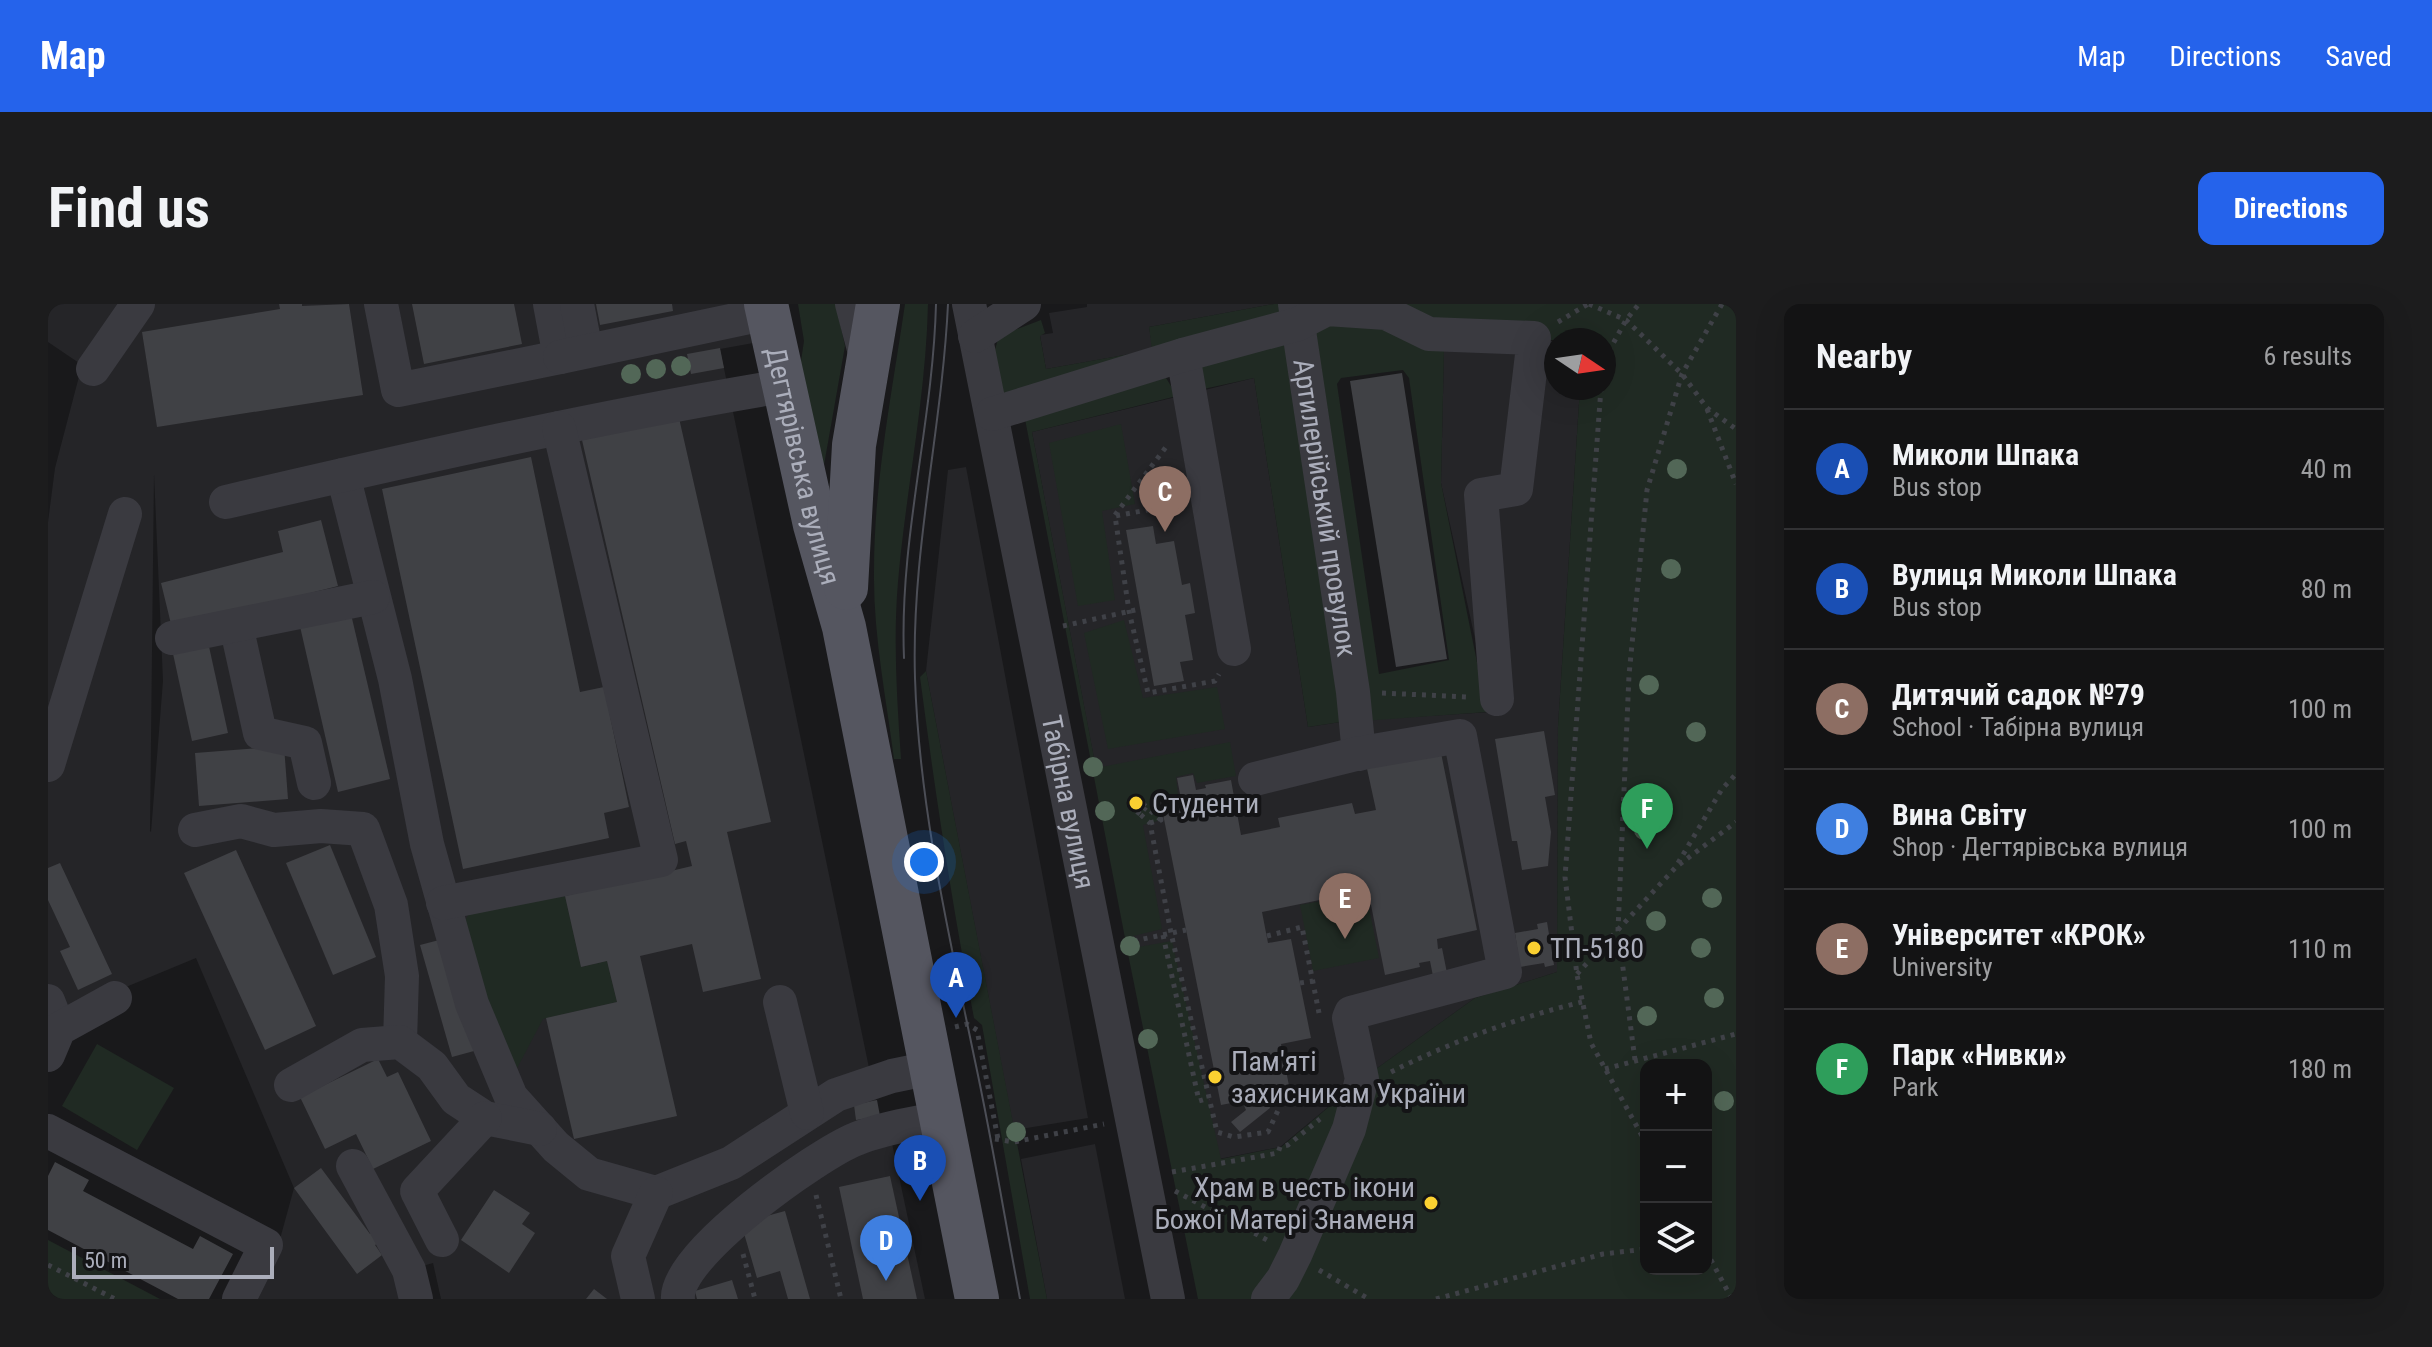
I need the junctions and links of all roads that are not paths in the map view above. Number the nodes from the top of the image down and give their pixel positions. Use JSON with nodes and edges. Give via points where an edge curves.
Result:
{"nodes":[{"id":1,"x":138,"y":304,"type":"edge"},
{"id":2,"x":381,"y":304,"type":"edge"},
{"id":3,"x":550,"y":304,"type":"edge"},
{"id":4,"x":577,"y":304,"type":"edge"},
{"id":5,"x":852,"y":304,"type":"edge"},
{"id":6,"x":878,"y":304,"type":"edge"},
{"id":7,"x":1024,"y":304,"type":"edge"},
{"id":8,"x":767,"y":308,"type":"edge"},
{"id":9,"x":1296,"y":314,"type":"edge"},
{"id":10,"x":972,"y":320,"type":"edge"},
{"id":11,"x":573,"y":354,"type":"junction"},
{"id":12,"x":1183,"y":355,"type":"junction"},
{"id":13,"x":867,"y":361,"type":"junction"},
{"id":14,"x":93,"y":369,"type":"dead end"},
{"id":15,"x":783,"y":386,"type":"junction"},
{"id":16,"x":992,"y":414,"type":"junction"},
{"id":17,"x":559,"y":428,"type":"junction"},
{"id":18,"x":343,"y":475,"type":"junction"},
{"id":19,"x":226,"y":502,"type":"dead end"},
{"id":20,"x":125,"y":514,"type":"dead end"},
{"id":21,"x":373,"y":597,"type":"junction"},
{"id":22,"x":236,"y":625,"type":"junction"},
{"id":23,"x":844,"y":627,"type":"junction"},
{"id":24,"x":172,"y":638,"type":"dead end"},
{"id":25,"x":1234,"y":649,"type":"road end"},
{"id":26,"x":1497,"y":699,"type":"road end"},
{"id":27,"x":1359,"y":754,"type":"junction"},
{"id":28,"x":48,"y":765,"type":"edge"},
{"id":29,"x":1255,"y":779,"type":"dead end"},
{"id":30,"x":314,"y":783,"type":"dead end"},
{"id":31,"x":195,"y":830,"type":"dead end"},
{"id":32,"x":443,"y":903,"type":"junction"},
{"id":33,"x":115,"y":998,"type":"dead end"},
{"id":34,"x":780,"y":1002,"type":"dead end"},
{"id":35,"x":52,"y":1028,"type":"edge"},
{"id":36,"x":400,"y":1042,"type":"junction"},
{"id":37,"x":931,"y":1068,"type":"junction"},
{"id":38,"x":291,"y":1085,"type":"dead end"},
{"id":39,"x":807,"y":1113,"type":"junction"},
{"id":40,"x":485,"y":1118,"type":"junction"},
{"id":41,"x":940,"y":1118,"type":"junction"},
{"id":42,"x":540,"y":1129,"type":"junction"},
{"id":43,"x":48,"y":1131,"type":"edge"},
{"id":44,"x":353,"y":1166,"type":"dead end"},
{"id":45,"x":656,"y":1193,"type":"junction"},
{"id":46,"x":442,"y":1240,"type":"dead end"},
{"id":47,"x":1277,"y":1298,"type":"edge"},
{"id":48,"x":239,"y":1299,"type":"edge"},
{"id":49,"x":416,"y":1299,"type":"edge"},
{"id":50,"x":638,"y":1299,"type":"edge"},
{"id":51,"x":678,"y":1299,"type":"edge"},
{"id":52,"x":977,"y":1299,"type":"edge"},
{"id":53,"x":1168,"y":1299,"type":"edge"}],
"edges":[{"from":1,"to":14,"type":"street"},
{"from":2,"to":11,"type":"street","via":[[398,390]]},
{"from":3,"to":11,"type":"street"},
{"from":4,"to":11,"type":"street"},
{"from":5,"to":13,"type":"street"},
{"from":6,"to":13,"type":"main road","name":"Дегтярівська вулиця"},
{"from":7,"to":10,"type":"street"},
{"from":8,"to":11,"type":"street"},
{"from":8,"to":15,"type":"main road","name":"Дегтярівська вулиця"},
{"from":9,"to":12,"type":"street","name":"Артилерійський провулок"},
{"from":9,"to":26,"type":"street","via":[[1327,309],[1386,313],[1429,334],[1534,338],[1516,489],[1481,495]]},
{"from":9,"to":27,"type":"street","name":"Артилерійський провулок"},
{"from":10,"to":16,"type":"street","name":"Табірна вулиця"},
{"from":12,"to":16,"type":"street","name":"Артилерійський провулок"},
{"from":12,"to":25,"type":"street"},
{"from":13,"to":23,"type":"main road","name":"Дегтярівська вулиця","via":[[854,445]]},
{"from":15,"to":17,"type":"street"},
{"from":15,"to":23,"type":"main road","name":"Дегтярівська вулиця"},
{"from":16,"to":53,"type":"street","name":"Табірна вулиця"},
{"from":17,"to":18,"type":"street"},
{"from":17,"to":32,"type":"street","via":[[661,860]]},
{"from":18,"to":19,"type":"street"},
{"from":18,"to":21,"type":"street"},
{"from":20,"to":28,"type":"street"},
{"from":21,"to":22,"type":"street"},
{"from":21,"to":32,"type":"street"},
{"from":22,"to":24,"type":"street"},
{"from":22,"to":30,"type":"street","via":[[260,733],[305,743]]},
{"from":23,"to":37,"type":"main road","name":"Дегтярівська вулиця"},
{"from":27,"to":29,"type":"street"},
{"from":27,"to":47,"type":"street","via":[[1460,736],[1505,972],[1355,1010],[1349,1018],[1360,1087],[1349,1129]]},
{"from":31,"to":36,"type":"street","via":[[241,821],[274,830],[363,829],[391,905],[402,976]]},
{"from":32,"to":42,"type":"street","via":[[493,1058],[511,1097]]},
{"from":33,"to":35,"type":"street"},
{"from":34,"to":39,"type":"street"},
{"from":36,"to":38,"type":"street","via":[[362,1045]]},
{"from":36,"to":40,"type":"street","via":[[432,1066],[456,1099]]},
{"from":37,"to":39,"type":"street","via":[[836,1095]]},
{"from":37,"to":41,"type":"main road","name":"Дегтярівська вулиця"},
{"from":39,"to":45,"type":"street","via":[[731,1163]]},
{"from":40,"to":42,"type":"street"},
{"from":40,"to":46,"type":"street","via":[[417,1191]]},
{"from":41,"to":51,"type":"street","via":[[856,1139],[746,1210],[682,1277]]},
{"from":41,"to":52,"type":"main road","name":"Дегтярівська вулиця"},
{"from":42,"to":45,"type":"street","via":[[589,1174]]},
{"from":43,"to":48,"type":"street","via":[[266,1245]]},
{"from":44,"to":49,"type":"street","via":[[409,1270]]},
{"from":45,"to":50,"type":"street","via":[[628,1256]]}]}
